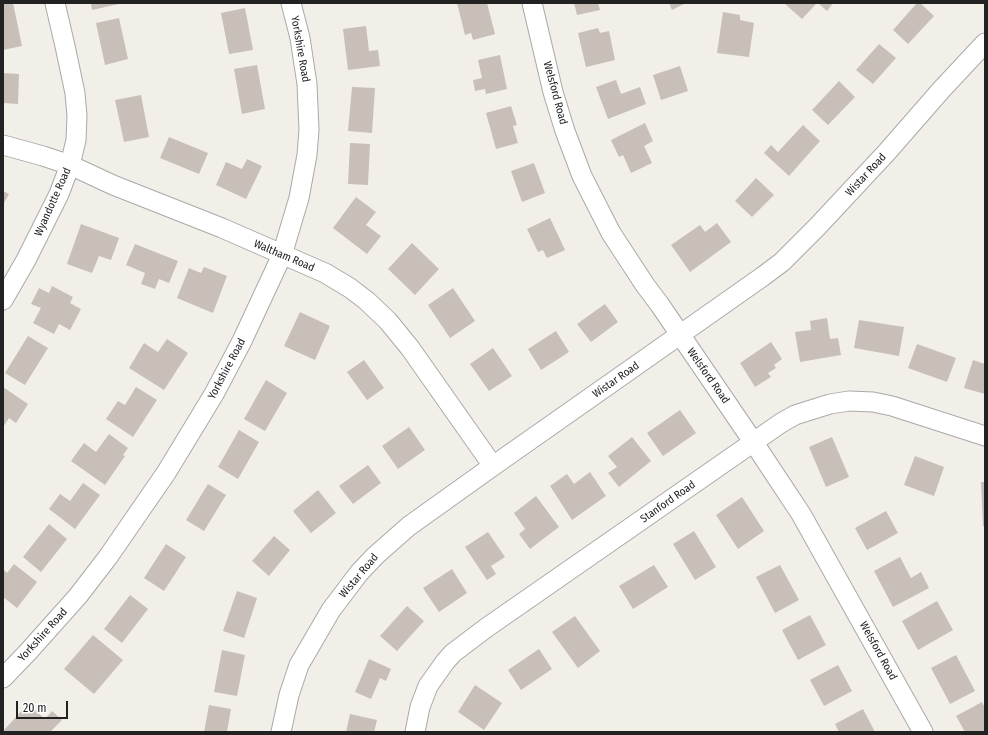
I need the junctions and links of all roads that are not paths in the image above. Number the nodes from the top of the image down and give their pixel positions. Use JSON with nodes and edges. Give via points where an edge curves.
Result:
{"nodes":[{"id":1,"x":55,"y":3,"type":"edge"},
{"id":2,"x":291,"y":3,"type":"edge"},
{"id":3,"x":532,"y":3,"type":"edge"},
{"id":4,"x":985,"y":43,"type":"edge"},
{"id":5,"x":3,"y":145,"type":"edge"},
{"id":6,"x":70,"y":165,"type":"junction"},
{"id":7,"x":282,"y":255,"type":"junction"},
{"id":8,"x":3,"y":300,"type":"edge"},
{"id":9,"x":680,"y":335,"type":"junction"},
{"id":10,"x":985,"y":436,"type":"edge"},
{"id":11,"x":754,"y":443,"type":"junction"},
{"id":12,"x":493,"y":466,"type":"junction"},
{"id":13,"x":3,"y":678,"type":"edge"},
{"id":14,"x":281,"y":732,"type":"edge"},
{"id":15,"x":415,"y":732,"type":"edge"},
{"id":16,"x":923,"y":732,"type":"edge"}],
"edges":[{"from":1,"to":6,"type":"street","name":"Wyandotte Road","via":[[77,116],[76,140]]},
{"from":2,"to":7,"type":"street","name":"Yorkshire Road","via":[[300,38],[307,84],[309,130],[299,198]]},
{"from":3,"to":9,"type":"street","name":"Welsford Road","via":[[553,92],[582,176],[611,233]]},
{"from":4,"to":9,"type":"street","name":"Wistar Road","via":[[887,152],[782,262]]},
{"from":5,"to":6,"type":"street","name":"Waltham Road"},
{"from":6,"to":7,"type":"street","name":"Waltham Road"},
{"from":6,"to":8,"type":"street","name":"Wyandotte Road","via":[[59,194]]},
{"from":7,"to":12,"type":"street","name":"Waltham Road","via":[[325,273],[350,288],[378,311],[410,348]]},
{"from":7,"to":13,"type":"street","name":"Yorkshire Road","via":[[214,394],[166,473],[78,596]]},
{"from":9,"to":11,"type":"street","name":"Welsford Road"},
{"from":9,"to":12,"type":"street","name":"Wistar Road"},
{"from":10,"to":11,"type":"street","name":"Stanford Road","via":[[892,406],[849,401],[796,415]]},
{"from":11,"to":15,"type":"street","name":"Stanford Road","via":[[453,653],[428,686]]},
{"from":11,"to":16,"type":"street","name":"Welsford Road","via":[[801,514]]},
{"from":12,"to":14,"type":"street","name":"Wistar Road","via":[[409,526],[359,573],[331,610],[299,664]]}]}
